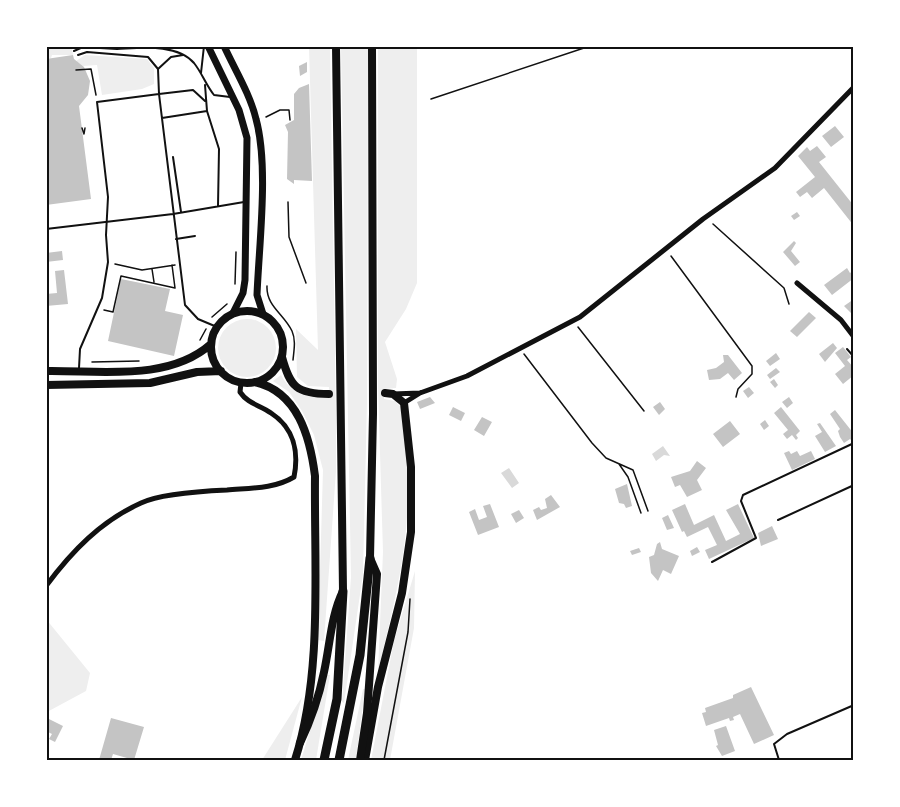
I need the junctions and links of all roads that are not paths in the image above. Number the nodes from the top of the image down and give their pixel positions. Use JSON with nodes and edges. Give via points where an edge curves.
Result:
{"nodes":[{"id":1,"x":121,"y":46,"type":"edge"},
{"id":2,"x":206,"y":46,"type":"edge"},
{"id":3,"x":224,"y":46,"type":"edge"},
{"id":4,"x":336,"y":46,"type":"edge"},
{"id":5,"x":372,"y":46,"type":"edge"},
{"id":6,"x":117,"y":49,"type":"junction"},
{"id":7,"x":74,"y":51,"type":"dead end"},
{"id":8,"x":78,"y":55,"type":"dead end"},
{"id":9,"x":185,"y":55,"type":"junction"},
{"id":10,"x":158,"y":69,"type":"junction"},
{"id":11,"x":201,"y":74,"type":"junction"},
{"id":12,"x":205,"y":83,"type":"junction"},
{"id":13,"x":854,"y":87,"type":"edge"},
{"id":14,"x":159,"y":94,"type":"junction"},
{"id":15,"x":233,"y":97,"type":"junction"},
{"id":16,"x":205,"y":101,"type":"junction"},
{"id":17,"x":207,"y":111,"type":"junction"},
{"id":18,"x":162,"y":118,"type":"junction"},
{"id":19,"x":173,"y":157,"type":"dead end"},
{"id":20,"x":247,"y":202,"type":"junction"},
{"id":21,"x":218,"y":206,"type":"junction"},
{"id":22,"x":181,"y":212,"type":"junction"},
{"id":23,"x":173,"y":214,"type":"junction"},
{"id":24,"x":108,"y":222,"type":"junction"},
{"id":25,"x":46,"y":229,"type":"edge"},
{"id":26,"x":195,"y":236,"type":"dead end"},
{"id":27,"x":176,"y":239,"type":"junction"},
{"id":28,"x":797,"y":283,"type":"dead end"},
{"id":29,"x":233,"y":313,"type":"junction"},
{"id":30,"x":263,"y":314,"type":"junction"},
{"id":31,"x":217,"y":327,"type":"junction"},
{"id":32,"x":854,"y":337,"type":"edge"},
{"id":33,"x":211,"y":344,"type":"junction"},
{"id":34,"x":847,"y":349,"type":"dead end"},
{"id":35,"x":282,"y":357,"type":"junction"},
{"id":36,"x":854,"y":357,"type":"edge"},
{"id":37,"x":79,"y":367,"type":"junction"},
{"id":38,"x":46,"y":371,"type":"edge"},
{"id":39,"x":220,"y":372,"type":"junction"},
{"id":40,"x":241,"y":382,"type":"junction"},
{"id":41,"x":255,"y":382,"type":"junction"},
{"id":42,"x":46,"y":385,"type":"edge"},
{"id":43,"x":420,"y":393,"type":"junction"},
{"id":44,"x":329,"y":394,"type":"dead end"},
{"id":45,"x":389,"y":394,"type":"joint"},
{"id":46,"x":404,"y":404,"type":"junction"},
{"id":47,"x":854,"y":443,"type":"edge"},
{"id":48,"x":854,"y":485,"type":"edge"},
{"id":49,"x":778,"y":520,"type":"dead end"},
{"id":50,"x":370,"y":558,"type":"junction"},
{"id":51,"x":712,"y":562,"type":"dead end"},
{"id":52,"x":46,"y":586,"type":"edge"},
{"id":53,"x":344,"y":591,"type":"junction"},
{"id":54,"x":854,"y":705,"type":"edge"},
{"id":55,"x":300,"y":743,"type":"junction"},
{"id":56,"x":295,"y":760,"type":"edge"},
{"id":57,"x":324,"y":760,"type":"edge"},
{"id":58,"x":339,"y":760,"type":"edge"},
{"id":59,"x":360,"y":760,"type":"edge"},
{"id":60,"x":365,"y":760,"type":"edge"},
{"id":61,"x":779,"y":760,"type":"edge"}],
"edges":[{"from":1,"to":6,"type":"lane"},
{"from":2,"to":11,"type":"lane"},
{"from":2,"to":15,"type":"street"},
{"from":3,"to":30,"type":"street","via":[[250,103],[259,134],[262,165],[257,295]]},
{"from":4,"to":53,"type":"main road"},
{"from":5,"to":50,"type":"main road"},
{"from":6,"to":7,"type":"lane","via":[[82,47]]},
{"from":6,"to":9,"type":"lane","via":[[144,47]]},
{"from":8,"to":10,"type":"lane","via":[[142,55]]},
{"from":9,"to":10,"type":"lane","via":[[171,57]]},
{"from":9,"to":11,"type":"lane"},
{"from":10,"to":14,"type":"lane"},
{"from":11,"to":12,"type":"lane"},
{"from":12,"to":15,"type":"lane","via":[[218,97]]},
{"from":12,"to":16,"type":"lane"},
{"from":13,"to":43,"type":"street","via":[[775,168],[580,317],[467,376]]},
{"from":14,"to":16,"type":"lane","via":[[193,90]]},
{"from":14,"to":18,"type":"lane"},
{"from":14,"to":24,"type":"lane","via":[[97,102]]},
{"from":15,"to":20,"type":"street","via":[[247,138]]},
{"from":16,"to":17,"type":"lane"},
{"from":17,"to":18,"type":"lane"},
{"from":17,"to":21,"type":"lane","via":[[219,149]]},
{"from":18,"to":23,"type":"lane"},
{"from":19,"to":22,"type":"lane"},
{"from":20,"to":21,"type":"lane"},
{"from":20,"to":29,"type":"street","via":[[243,293]]},
{"from":21,"to":22,"type":"lane"},
{"from":22,"to":23,"type":"lane"},
{"from":23,"to":24,"type":"lane"},
{"from":23,"to":27,"type":"lane"},
{"from":24,"to":25,"type":"lane"},
{"from":24,"to":37,"type":"lane","via":[[105,286],[80,349]]},
{"from":26,"to":27,"type":"lane"},
{"from":27,"to":31,"type":"lane","via":[[186,305],[198,320]]},
{"from":28,"to":32,"type":"street","via":[[841,320]]},
{"from":29,"to":30,"type":"main road"},
{"from":29,"to":31,"type":"main road"},
{"from":30,"to":35,"type":"main road","via":[[280,332]]},
{"from":31,"to":33,"type":"main road"},
{"from":33,"to":37,"type":"main road","via":[[194,358],[161,368]]},
{"from":33,"to":39,"type":"main road"},
{"from":34,"to":36,"type":"lane"},
{"from":35,"to":41,"type":"main road","via":[[269,376]]},
{"from":35,"to":44,"type":"main road","via":[[287,377],[294,385],[310,394]]},
{"from":37,"to":38,"type":"main road"},
{"from":39,"to":40,"type":"main road"},
{"from":39,"to":42,"type":"main road","via":[[197,372],[150,383]]},
{"from":40,"to":41,"type":"main road"},
{"from":40,"to":52,"type":"street","via":[[240,392],[245,400],[271,413],[290,431],[297,462],[294,477],[281,484],[143,502],[96,530]]},
{"from":41,"to":55,"type":"main road","via":[[288,399],[311,450],[315,476],[312,665]]},
{"from":43,"to":45,"type":"street"},
{"from":43,"to":46,"type":"street"},
{"from":45,"to":46,"type":"main road"},
{"from":46,"to":60,"type":"main road","via":[[411,467],[411,532],[402,593],[378,687]]},
{"from":47,"to":51,"type":"lane","via":[[743,495],[741,501],[756,538]]},
{"from":48,"to":49,"type":"lane"},
{"from":50,"to":58,"type":"highway","via":[[360,655]]},
{"from":50,"to":59,"type":"main road","via":[[377,574]]},
{"from":53,"to":55,"type":"main road","via":[[335,607],[312,718]]},
{"from":53,"to":57,"type":"highway","via":[[337,699]]},
{"from":54,"to":61,"type":"lane","via":[[787,734],[774,744]]},
{"from":55,"to":56,"type":"main road"}]}
